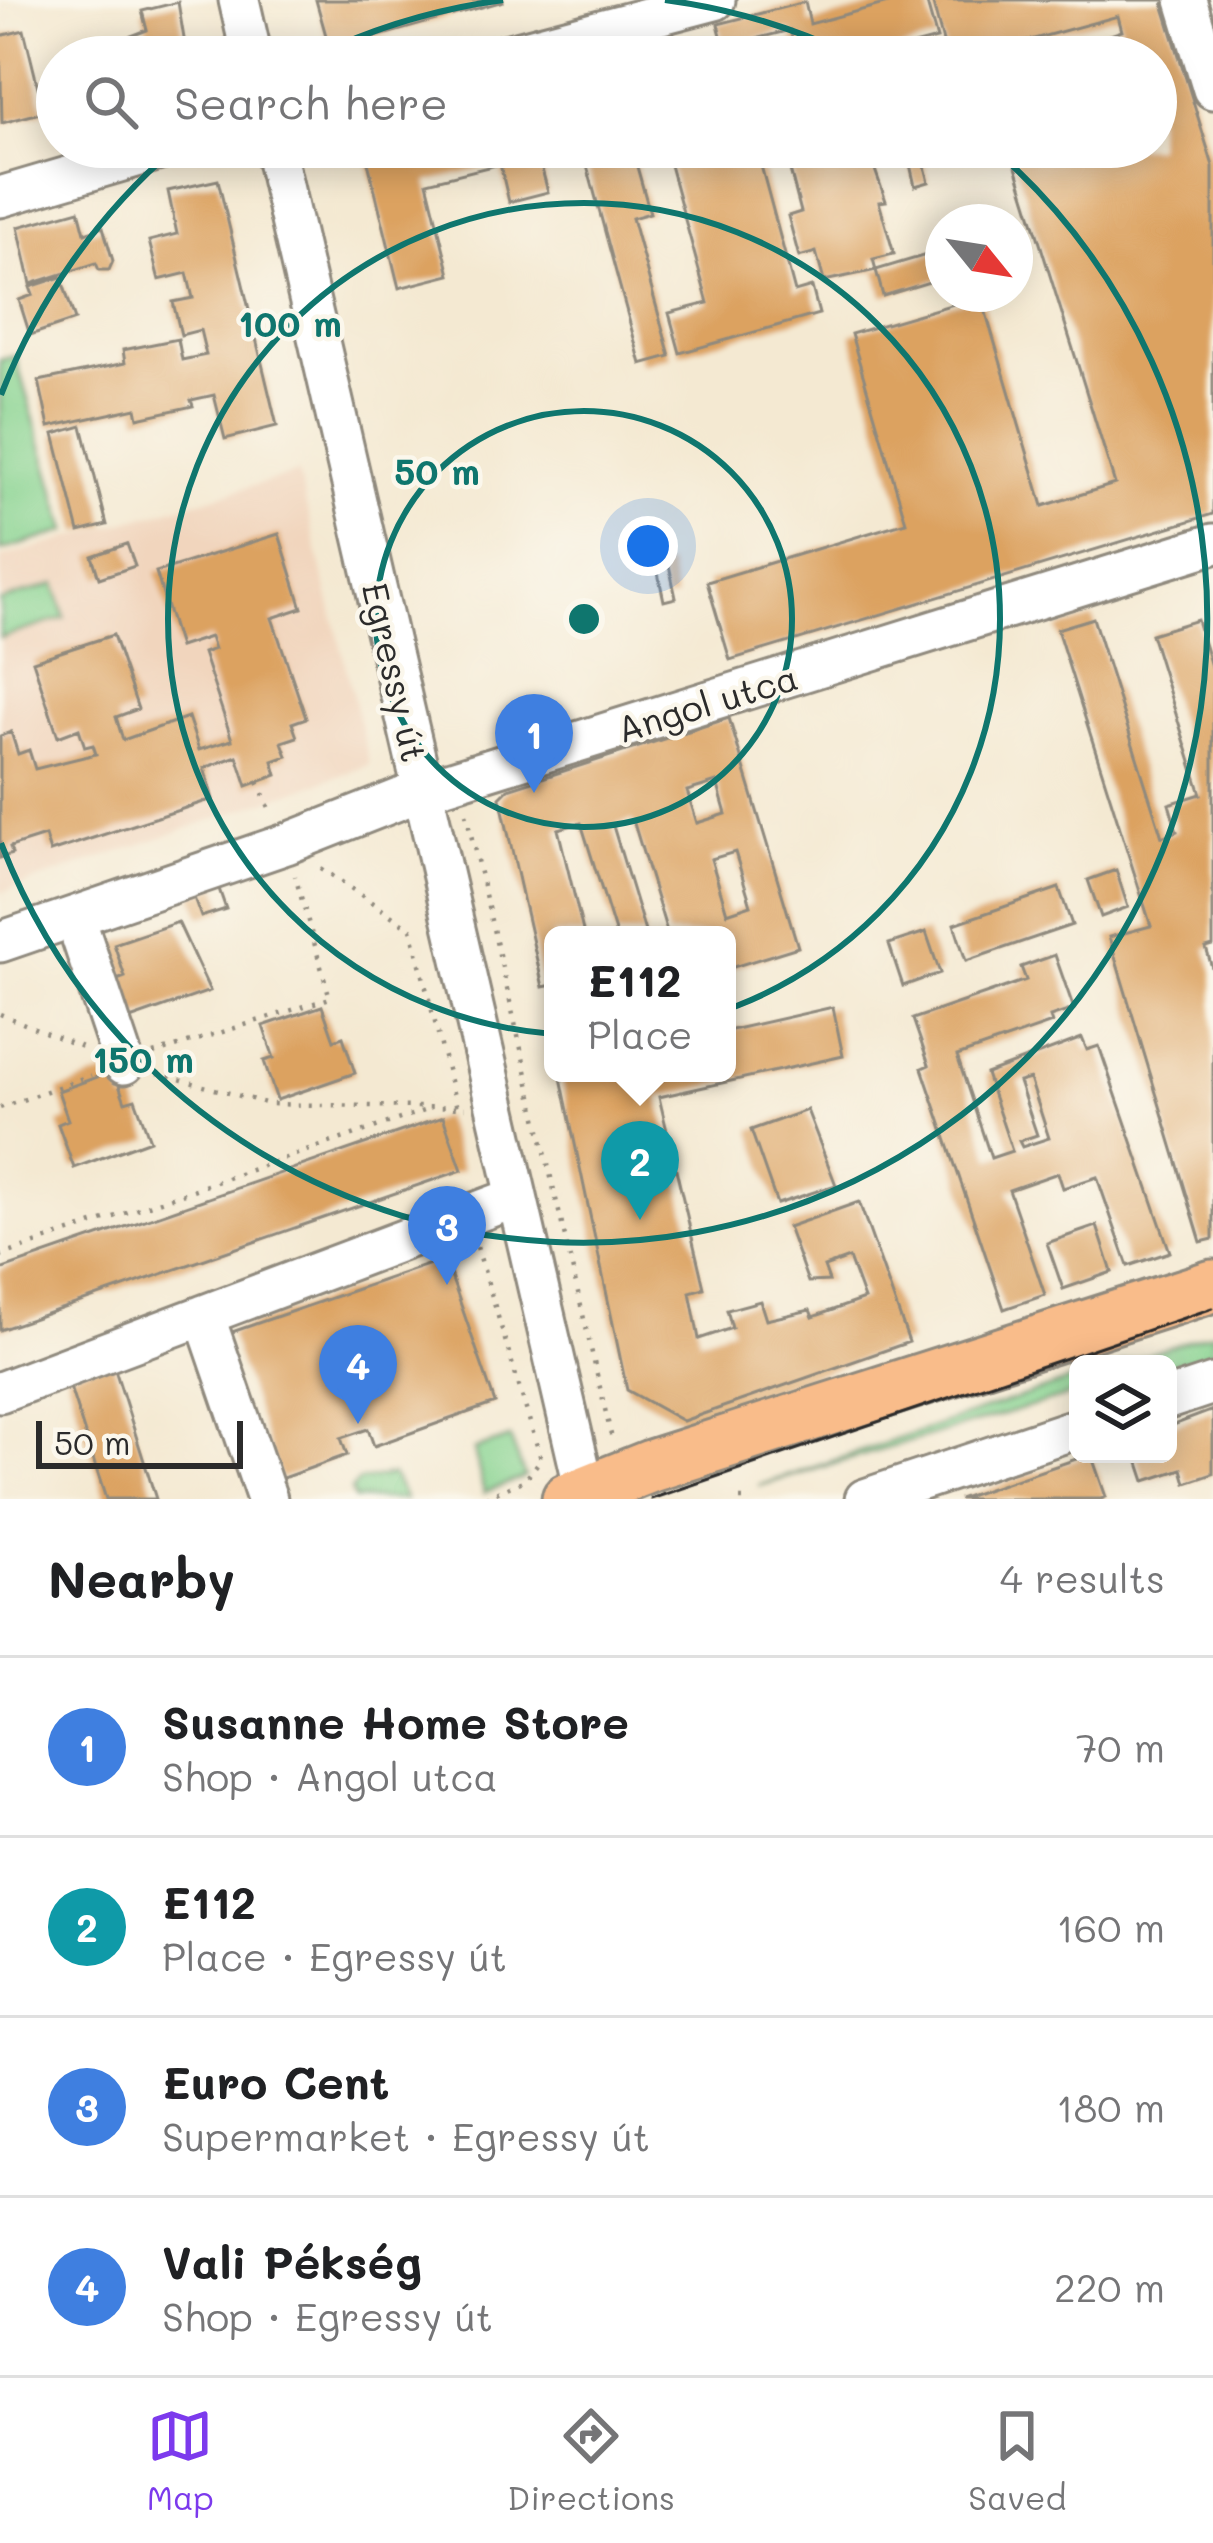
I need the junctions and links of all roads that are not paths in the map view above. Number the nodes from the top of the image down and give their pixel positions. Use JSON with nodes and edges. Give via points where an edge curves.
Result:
{"nodes":[{"id":1,"x":239,"y":0,"type":"edge"},
{"id":2,"x":715,"y":0,"type":"edge"},
{"id":3,"x":1186,"y":0,"type":"edge"},
{"id":4,"x":247,"y":36,"type":"edge"},
{"id":5,"x":578,"y":36,"type":"edge"},
{"id":6,"x":1207,"y":44,"type":"edge"},
{"id":7,"x":1213,"y":89,"type":"edge"},
{"id":8,"x":99,"y":168,"type":"edge"},
{"id":9,"x":279,"y":168,"type":"edge"},
{"id":10,"x":0,"y":197,"type":"edge"},
{"id":11,"x":1213,"y":544,"type":"edge"},
{"id":12,"x":423,"y":790,"type":"junction"},
{"id":13,"x":76,"y":918,"type":"junction"},
{"id":14,"x":0,"y":942,"type":"edge"},
{"id":15,"x":124,"y":1064,"type":"road end"},
{"id":16,"x":504,"y":1202,"type":"junction"},
{"id":17,"x":1213,"y":1286,"type":"edge"},
{"id":18,"x":204,"y":1315,"type":"junction"},
{"id":19,"x":1213,"y":1384,"type":"edge"},
{"id":20,"x":0,"y":1391,"type":"edge"},
{"id":21,"x":1177,"y":1396,"type":"edge"},
{"id":22,"x":1069,"y":1431,"type":"edge"},
{"id":23,"x":580,"y":1497,"type":"edge"},
{"id":24,"x":267,"y":1499,"type":"edge"},
{"id":25,"x":865,"y":1499,"type":"edge"}],
"edges":[{"from":1,"to":4,"type":"street"},
{"from":2,"to":5,"type":"street"},
{"from":3,"to":6,"type":"street"},
{"from":6,"to":7,"type":"street"},
{"from":8,"to":10,"type":"street"},
{"from":9,"to":12,"type":"street","name":"Egressy út"},
{"from":11,"to":12,"type":"street","name":"Angol utca"},
{"from":12,"to":13,"type":"street","name":"Angol utca"},
{"from":12,"to":16,"type":"street","name":"Egressy út"},
{"from":13,"to":14,"type":"street","name":"Angol utca"},
{"from":13,"to":15,"type":"street"},
{"from":16,"to":18,"type":"street"},
{"from":16,"to":23,"type":"street","name":"Egressy út"},
{"from":17,"to":23,"type":"main road"},
{"from":18,"to":20,"type":"street"},
{"from":18,"to":24,"type":"street"},
{"from":19,"to":21,"type":"street"},
{"from":22,"to":25,"type":"street"}]}
